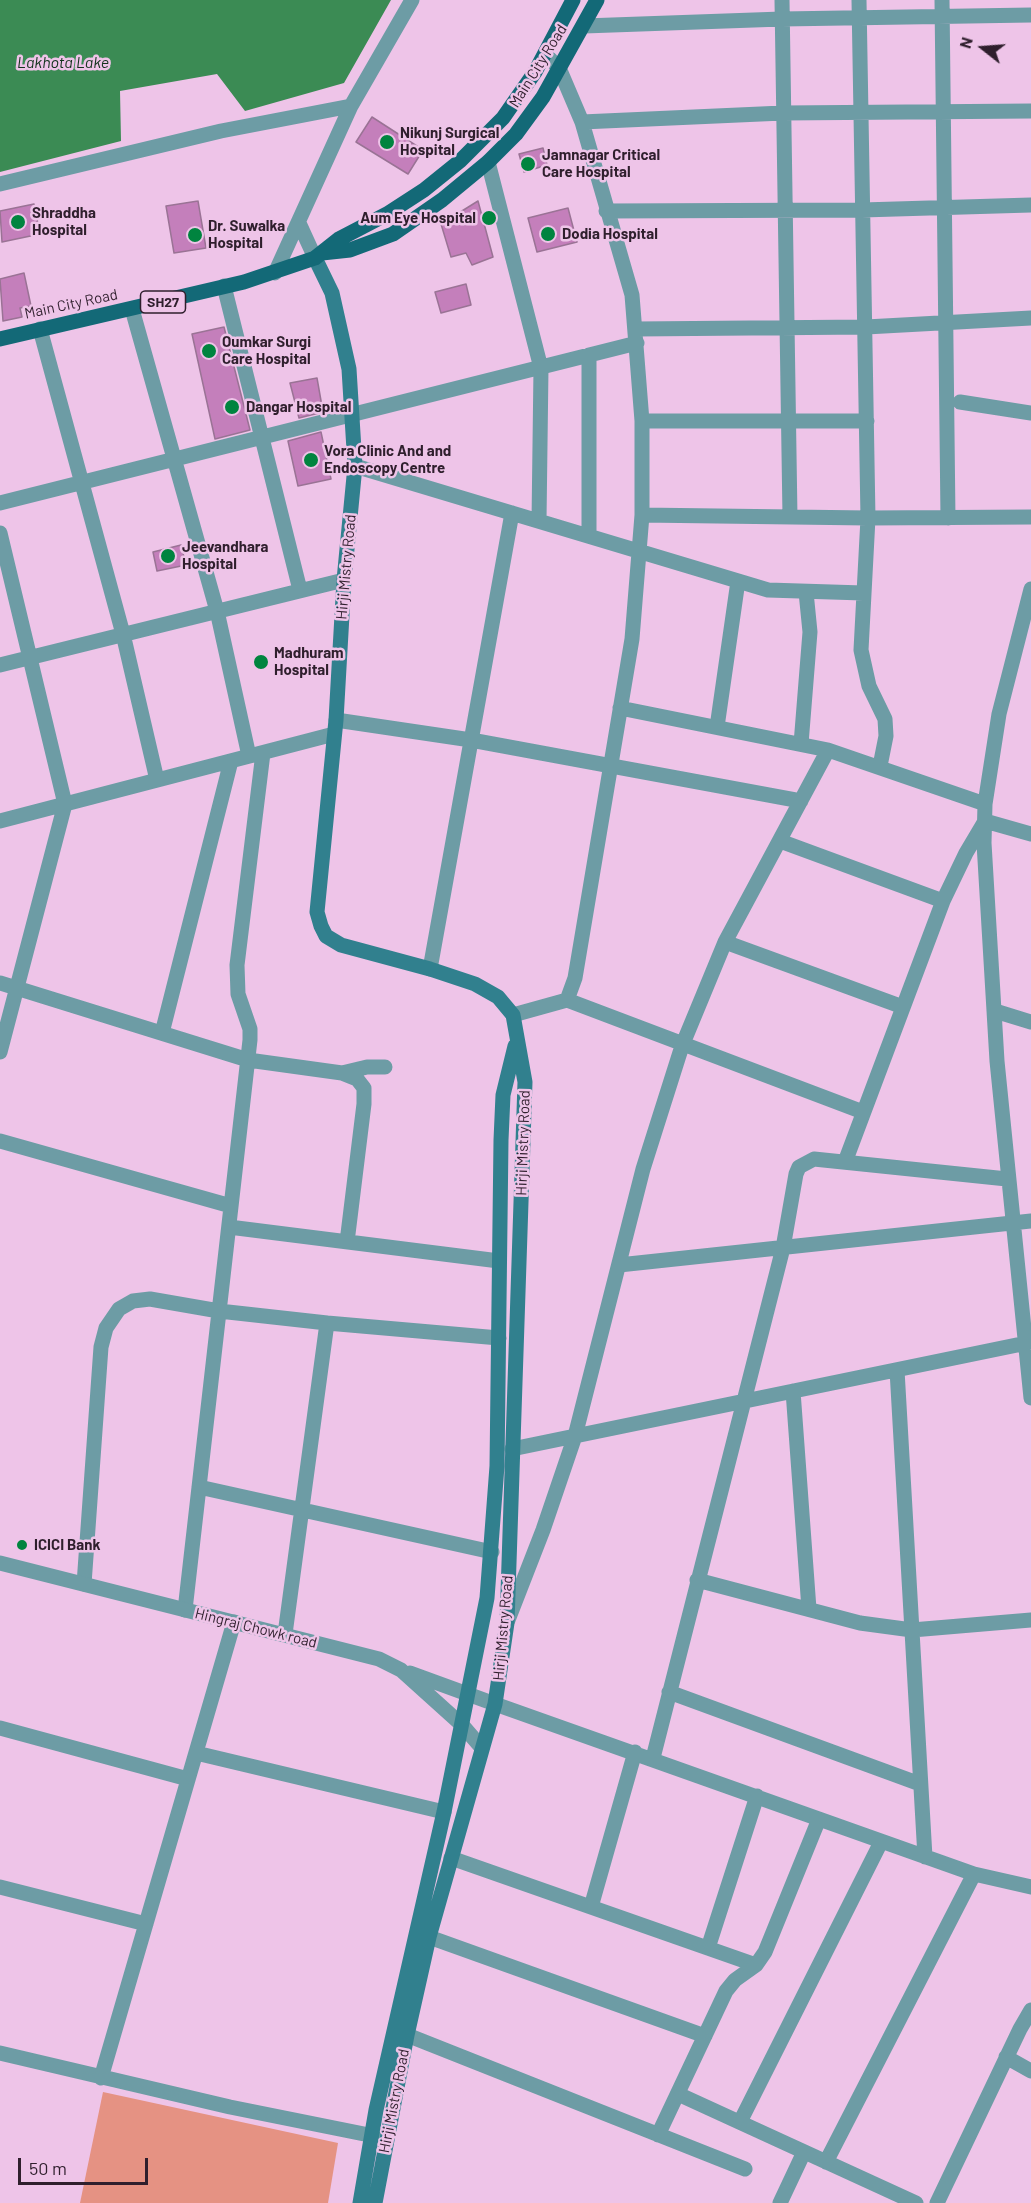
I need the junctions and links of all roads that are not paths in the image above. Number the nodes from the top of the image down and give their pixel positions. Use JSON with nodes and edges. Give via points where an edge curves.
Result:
{"nodes":[{"id":1,"x":412,"y":0,"type":"edge"},
{"id":2,"x":573,"y":0,"type":"edge"},
{"id":3,"x":597,"y":0,"type":"edge"},
{"id":4,"x":782,"y":0,"type":"edge"},
{"id":5,"x":859,"y":0,"type":"edge"},
{"id":6,"x":942,"y":0,"type":"edge"},
{"id":7,"x":1031,"y":15,"type":"edge"},
{"id":8,"x":859,"y":18,"type":"junction"},
{"id":9,"x":942,"y":18,"type":"junction"},
{"id":10,"x":782,"y":19,"type":"junction"},
{"id":11,"x":584,"y":26,"type":"junction"},
{"id":12,"x":544,"y":54,"type":"junction"},
{"id":13,"x":560,"y":68,"type":"junction"},
{"id":14,"x":351,"y":105,"type":"junction"},
{"id":15,"x":1031,"y":111,"type":"edge"},
{"id":16,"x":860,"y":112,"type":"junction"},
{"id":17,"x":943,"y":112,"type":"junction"},
{"id":18,"x":783,"y":113,"type":"junction"},
{"id":19,"x":582,"y":122,"type":"junction"},
{"id":20,"x":488,"y":162,"type":"junction"},
{"id":21,"x":0,"y":184,"type":"edge"},
{"id":22,"x":1031,"y":205,"type":"edge"},
{"id":23,"x":784,"y":208,"type":"junction"},
{"id":24,"x":945,"y":208,"type":"junction"},
{"id":25,"x":862,"y":210,"type":"junction"},
{"id":26,"x":606,"y":211,"type":"junction"},
{"id":27,"x":299,"y":223,"type":"junction"},
{"id":28,"x":319,"y":256,"type":"junction"},
{"id":29,"x":275,"y":273,"type":"junction"},
{"id":30,"x":224,"y":286,"type":"junction"},
{"id":31,"x":132,"y":309,"type":"junction"},
{"id":32,"x":1031,"y":318,"type":"edge"},
{"id":33,"x":946,"y":324,"type":"junction"},
{"id":34,"x":785,"y":327,"type":"junction"},
{"id":35,"x":866,"y":327,"type":"junction"},
{"id":36,"x":40,"y":329,"type":"junction"},
{"id":37,"x":637,"y":336,"type":"junction"},
{"id":38,"x":0,"y":339,"type":"edge"},
{"id":39,"x":589,"y":355,"type":"junction"},
{"id":40,"x":541,"y":368,"type":"junction"},
{"id":41,"x":960,"y":402,"type":"dead end"},
{"id":42,"x":1031,"y":413,"type":"edge"},
{"id":43,"x":354,"y":415,"type":"junction"},
{"id":44,"x":642,"y":421,"type":"junction"},
{"id":45,"x":788,"y":421,"type":"junction"},
{"id":46,"x":867,"y":421,"type":"junction"},
{"id":47,"x":263,"y":438,"type":"junction"},
{"id":48,"x":175,"y":460,"type":"junction"},
{"id":49,"x":355,"y":466,"type":"junction"},
{"id":50,"x":82,"y":482,"type":"junction"},
{"id":51,"x":0,"y":503,"type":"edge"},
{"id":52,"x":512,"y":513,"type":"junction"},
{"id":53,"x":642,"y":515,"type":"junction"},
{"id":54,"x":790,"y":517,"type":"junction"},
{"id":55,"x":1031,"y":517,"type":"edge"},
{"id":56,"x":868,"y":518,"type":"junction"},
{"id":57,"x":948,"y":518,"type":"junction"},
{"id":58,"x":539,"y":521,"type":"junction"},
{"id":59,"x":0,"y":533,"type":"edge"},
{"id":60,"x":589,"y":536,"type":"junction"},
{"id":61,"x":640,"y":552,"type":"junction"},
{"id":62,"x":344,"y":579,"type":"junction"},
{"id":63,"x":738,"y":581,"type":"junction"},
{"id":64,"x":1031,"y":589,"type":"edge"},
{"id":65,"x":300,"y":590,"type":"junction"},
{"id":66,"x":806,"y":592,"type":"junction"},
{"id":67,"x":863,"y":593,"type":"junction"},
{"id":68,"x":217,"y":611,"type":"junction"},
{"id":69,"x":123,"y":634,"type":"junction"},
{"id":70,"x":30,"y":657,"type":"junction"},
{"id":71,"x":0,"y":665,"type":"edge"},
{"id":72,"x":620,"y":708,"type":"junction"},
{"id":73,"x":335,"y":727,"type":"junction"},
{"id":74,"x":717,"y":727,"type":"junction"},
{"id":75,"x":471,"y":740,"type":"junction"},
{"id":76,"x":801,"y":744,"type":"junction"},
{"id":77,"x":828,"y":750,"type":"junction"},
{"id":78,"x":256,"y":755,"type":"junction"},
{"id":79,"x":231,"y":761,"type":"junction"},
{"id":80,"x":610,"y":766,"type":"junction"},
{"id":81,"x":880,"y":766,"type":"junction"},
{"id":82,"x":157,"y":780,"type":"junction"},
{"id":83,"x":801,"y":801,"type":"junction"},
{"id":84,"x":65,"y":804,"type":"junction"},
{"id":85,"x":986,"y":804,"type":"junction"},
{"id":86,"x":0,"y":821,"type":"edge"},
{"id":87,"x":985,"y":821,"type":"junction"},
{"id":88,"x":1031,"y":834,"type":"edge"},
{"id":89,"x":780,"y":841,"type":"junction"},
{"id":90,"x":943,"y":901,"type":"junction"},
{"id":91,"x":725,"y":942,"type":"junction"},
{"id":92,"x":430,"y":969,"type":"junction"},
{"id":93,"x":0,"y":983,"type":"edge"},
{"id":94,"x":18,"y":988,"type":"junction"},
{"id":95,"x":567,"y":1000,"type":"junction"},
{"id":96,"x":903,"y":1007,"type":"junction"},
{"id":97,"x":994,"y":1011,"type":"junction"},
{"id":98,"x":513,"y":1015,"type":"junction"},
{"id":99,"x":1031,"y":1023,"type":"edge"},
{"id":100,"x":162,"y":1033,"type":"junction"},
{"id":101,"x":516,"y":1040,"type":"junction"},
{"id":102,"x":682,"y":1046,"type":"junction"},
{"id":103,"x":0,"y":1052,"type":"edge"},
{"id":104,"x":248,"y":1059,"type":"junction"},
{"id":105,"x":385,"y":1067,"type":"dead end"},
{"id":106,"x":342,"y":1073,"type":"junction"},
{"id":107,"x":864,"y":1112,"type":"junction"},
{"id":108,"x":0,"y":1141,"type":"edge"},
{"id":109,"x":845,"y":1162,"type":"junction"},
{"id":110,"x":1007,"y":1179,"type":"junction"},
{"id":111,"x":231,"y":1206,"type":"junction"},
{"id":112,"x":1031,"y":1221,"type":"edge"},
{"id":113,"x":1012,"y":1223,"type":"junction"},
{"id":114,"x":229,"y":1227,"type":"junction"},
{"id":115,"x":346,"y":1242,"type":"junction"},
{"id":116,"x":783,"y":1248,"type":"junction"},
{"id":117,"x":499,"y":1261,"type":"junction"},
{"id":118,"x":619,"y":1265,"type":"junction"},
{"id":119,"x":219,"y":1311,"type":"junction"},
{"id":120,"x":327,"y":1323,"type":"junction"},
{"id":121,"x":499,"y":1338,"type":"junction"},
{"id":122,"x":1028,"y":1343,"type":"edge"},
{"id":123,"x":897,"y":1370,"type":"junction"},
{"id":124,"x":793,"y":1391,"type":"junction"},
{"id":125,"x":1031,"y":1398,"type":"edge"},
{"id":126,"x":742,"y":1401,"type":"junction"},
{"id":127,"x":575,"y":1436,"type":"junction"},
{"id":128,"x":512,"y":1449,"type":"junction"},
{"id":129,"x":199,"y":1487,"type":"junction"},
{"id":130,"x":303,"y":1510,"type":"junction"},
{"id":131,"x":492,"y":1552,"type":"junction"},
{"id":132,"x":0,"y":1563,"type":"edge"},
{"id":133,"x":698,"y":1580,"type":"junction"},
{"id":134,"x":84,"y":1584,"type":"junction"},
{"id":135,"x":809,"y":1609,"type":"junction"},
{"id":136,"x":185,"y":1610,"type":"junction"},
{"id":137,"x":1031,"y":1620,"type":"edge"},
{"id":138,"x":234,"y":1622,"type":"junction"},
{"id":139,"x":507,"y":1623,"type":"junction"},
{"id":140,"x":912,"y":1630,"type":"junction"},
{"id":141,"x":285,"y":1634,"type":"junction"},
{"id":142,"x":401,"y":1670,"type":"junction"},
{"id":143,"x":669,"y":1692,"type":"junction"},
{"id":144,"x":468,"y":1694,"type":"junction"},
{"id":145,"x":495,"y":1704,"type":"junction"},
{"id":146,"x":462,"y":1725,"type":"junction"},
{"id":147,"x":0,"y":1728,"type":"edge"},
{"id":148,"x":482,"y":1748,"type":"junction"},
{"id":149,"x":635,"y":1752,"type":"junction"},
{"id":150,"x":196,"y":1753,"type":"junction"},
{"id":151,"x":653,"y":1758,"type":"junction"},
{"id":152,"x":188,"y":1779,"type":"junction"},
{"id":153,"x":920,"y":1784,"type":"junction"},
{"id":154,"x":757,"y":1796,"type":"junction"},
{"id":155,"x":444,"y":1812,"type":"junction"},
{"id":156,"x":819,"y":1819,"type":"junction"},
{"id":157,"x":881,"y":1842,"type":"junction"},
{"id":158,"x":925,"y":1857,"type":"junction"},
{"id":159,"x":450,"y":1858,"type":"junction"},
{"id":160,"x":974,"y":1874,"type":"junction"},
{"id":161,"x":0,"y":1887,"type":"edge"},
{"id":162,"x":1031,"y":1887,"type":"edge"},
{"id":163,"x":591,"y":1907,"type":"junction"},
{"id":164,"x":146,"y":1924,"type":"junction"},
{"id":165,"x":429,"y":1937,"type":"junction"},
{"id":166,"x":708,"y":1948,"type":"junction"},
{"id":167,"x":756,"y":1965,"type":"junction"},
{"id":168,"x":1031,"y":2010,"type":"edge"},
{"id":169,"x":407,"y":2035,"type":"junction"},
{"id":170,"x":705,"y":2036,"type":"junction"},
{"id":171,"x":1006,"y":2057,"type":"junction"},
{"id":172,"x":1,"y":2058,"type":"edge"},
{"id":173,"x":1031,"y":2071,"type":"edge"},
{"id":174,"x":101,"y":2078,"type":"junction"},
{"id":175,"x":678,"y":2094,"type":"junction"},
{"id":176,"x":740,"y":2122,"type":"junction"},
{"id":177,"x":658,"y":2135,"type":"junction"},
{"id":178,"x":379,"y":2137,"type":"junction"},
{"id":179,"x":804,"y":2152,"type":"junction"},
{"id":180,"x":826,"y":2162,"type":"junction"},
{"id":181,"x":745,"y":2169,"type":"dead end"},
{"id":182,"x":360,"y":2203,"type":"edge"},
{"id":183,"x":375,"y":2203,"type":"edge"},
{"id":184,"x":780,"y":2203,"type":"edge"},
{"id":185,"x":916,"y":2203,"type":"edge"},
{"id":186,"x":937,"y":2203,"type":"edge"}],
"edges":[{"from":1,"to":14,"type":"street"},
{"from":2,"to":12,"type":"main road","name":"Main City Road","number":"SH27"},
{"from":3,"to":11,"type":"main road","name":"Main City Road","number":"SH27"},
{"from":4,"to":10,"type":"street"},
{"from":5,"to":8,"type":"street"},
{"from":6,"to":9,"type":"street"},
{"from":7,"to":9,"type":"street"},
{"from":8,"to":9,"type":"street"},
{"from":8,"to":10,"type":"street"},
{"from":8,"to":16,"type":"street"},
{"from":9,"to":17,"type":"street"},
{"from":10,"to":11,"type":"street"},
{"from":10,"to":18,"type":"street"},
{"from":11,"to":13,"type":"main road","name":"Main City Road","number":"SH27"},
{"from":12,"to":13,"type":"street"},
{"from":12,"to":28,"type":"main road","name":"Main City Road","number":"SH27","via":[[503,118],[460,161],[424,190],[339,239]]},
{"from":13,"to":19,"type":"street"},
{"from":13,"to":20,"type":"main road","name":"Main City Road","number":"SH27","via":[[516,134]]},
{"from":14,"to":21,"type":"street","via":[[221,131]]},
{"from":14,"to":27,"type":"street"},
{"from":15,"to":17,"type":"street"},
{"from":16,"to":17,"type":"street"},
{"from":16,"to":18,"type":"street"},
{"from":16,"to":25,"type":"street"},
{"from":17,"to":24,"type":"street"},
{"from":18,"to":19,"type":"street"},
{"from":18,"to":23,"type":"street"},
{"from":19,"to":26,"type":"street"},
{"from":20,"to":28,"type":"main road","name":"Main City Road","number":"SH27","via":[[393,234],[350,250]]},
{"from":20,"to":40,"type":"street"},
{"from":22,"to":24,"type":"street"},
{"from":23,"to":25,"type":"street"},
{"from":23,"to":26,"type":"street"},
{"from":23,"to":34,"type":"street"},
{"from":24,"to":25,"type":"street"},
{"from":24,"to":33,"type":"street"},
{"from":25,"to":35,"type":"street"},
{"from":26,"to":37,"type":"street","via":[[632,295]]},
{"from":27,"to":28,"type":"street"},
{"from":27,"to":29,"type":"street"},
{"from":28,"to":29,"type":"main road","name":"Main City Road","number":"SH27"},
{"from":28,"to":43,"type":"main road","name":"Hirji Mistry Road","via":[[332,293],[349,369]]},
{"from":29,"to":30,"type":"main road","name":"Main City Road","number":"SH27"},
{"from":30,"to":31,"type":"main road","name":"Main City Road","number":"SH27"},
{"from":30,"to":47,"type":"street"},
{"from":31,"to":36,"type":"main road","name":"Main City Road","number":"SH27"},
{"from":31,"to":48,"type":"street"},
{"from":32,"to":33,"type":"street"},
{"from":33,"to":35,"type":"street"},
{"from":33,"to":57,"type":"street"},
{"from":34,"to":35,"type":"street"},
{"from":34,"to":37,"type":"street"},
{"from":34,"to":45,"type":"street"},
{"from":35,"to":46,"type":"street"},
{"from":36,"to":38,"type":"main road","name":"Main City Road","number":"SH27"},
{"from":36,"to":50,"type":"street"},
{"from":37,"to":39,"type":"street"},
{"from":37,"to":44,"type":"street"},
{"from":39,"to":40,"type":"street"},
{"from":39,"to":60,"type":"street"},
{"from":40,"to":43,"type":"street"},
{"from":40,"to":58,"type":"street"},
{"from":41,"to":42,"type":"street"},
{"from":43,"to":47,"type":"street"},
{"from":43,"to":49,"type":"main road","name":"Hirji Mistry Road"},
{"from":44,"to":45,"type":"street"},
{"from":44,"to":53,"type":"street"},
{"from":45,"to":46,"type":"street"},
{"from":45,"to":54,"type":"street"},
{"from":46,"to":56,"type":"street"},
{"from":47,"to":48,"type":"street"},
{"from":47,"to":65,"type":"street"},
{"from":48,"to":50,"type":"street"},
{"from":48,"to":68,"type":"street"},
{"from":49,"to":52,"type":"street"},
{"from":49,"to":62,"type":"main road","name":"Hirji Mistry Road"},
{"from":50,"to":51,"type":"street"},
{"from":50,"to":69,"type":"street"},
{"from":52,"to":58,"type":"street"},
{"from":52,"to":75,"type":"street"},
{"from":53,"to":54,"type":"street"},
{"from":53,"to":61,"type":"street"},
{"from":54,"to":56,"type":"street"},
{"from":55,"to":57,"type":"street"},
{"from":56,"to":57,"type":"street"},
{"from":56,"to":67,"type":"street"},
{"from":58,"to":60,"type":"street"},
{"from":59,"to":70,"type":"street"},
{"from":60,"to":61,"type":"street"},
{"from":61,"to":63,"type":"street"},
{"from":61,"to":72,"type":"street","via":[[632,639]]},
{"from":62,"to":65,"type":"street"},
{"from":62,"to":73,"type":"main road","name":"Hirji Mistry Road"},
{"from":63,"to":66,"type":"street","via":[[768,590]]},
{"from":63,"to":74,"type":"street"},
{"from":64,"to":85,"type":"street","via":[[999,714]]},
{"from":65,"to":68,"type":"street"},
{"from":66,"to":67,"type":"street"},
{"from":66,"to":76,"type":"street","via":[[810,632]]},
{"from":67,"to":81,"type":"street","via":[[864,669],[885,719]]},
{"from":68,"to":69,"type":"street"},
{"from":68,"to":78,"type":"street"},
{"from":69,"to":70,"type":"street"},
{"from":69,"to":82,"type":"street"},
{"from":70,"to":71,"type":"street"},
{"from":70,"to":84,"type":"street"},
{"from":72,"to":74,"type":"street"},
{"from":72,"to":80,"type":"street"},
{"from":73,"to":75,"type":"street"},
{"from":73,"to":78,"type":"street"},
{"from":73,"to":92,"type":"main road","name":"Hirji Mistry Road","via":[[317,912],[321,926],[326,936],[341,945]]},
{"from":74,"to":76,"type":"street"},
{"from":75,"to":80,"type":"street"},
{"from":75,"to":92,"type":"street"},
{"from":76,"to":77,"type":"street"},
{"from":77,"to":81,"type":"street"},
{"from":77,"to":83,"type":"street"},
{"from":78,"to":79,"type":"street"},
{"from":78,"to":104,"type":"street","via":[[237,965],[238,994],[250,1029]]},
{"from":79,"to":82,"type":"street"},
{"from":79,"to":100,"type":"street"},
{"from":80,"to":83,"type":"street"},
{"from":80,"to":95,"type":"street","via":[[585,924]]},
{"from":81,"to":85,"type":"street"},
{"from":82,"to":84,"type":"street"},
{"from":83,"to":89,"type":"street"},
{"from":84,"to":86,"type":"street"},
{"from":84,"to":94,"type":"street"},
{"from":85,"to":87,"type":"street"},
{"from":87,"to":88,"type":"street"},
{"from":87,"to":90,"type":"street"},
{"from":87,"to":97,"type":"street"},
{"from":89,"to":90,"type":"street"},
{"from":89,"to":91,"type":"street"},
{"from":90,"to":96,"type":"street"},
{"from":91,"to":96,"type":"street"},
{"from":91,"to":102,"type":"street"},
{"from":92,"to":98,"type":"main road","name":"Hirji Mistry Road","via":[[476,984],[498,997]]},
{"from":93,"to":94,"type":"street"},
{"from":94,"to":100,"type":"street"},
{"from":94,"to":103,"type":"street"},
{"from":95,"to":98,"type":"street"},
{"from":95,"to":102,"type":"street"},
{"from":96,"to":107,"type":"street"},
{"from":97,"to":99,"type":"street"},
{"from":97,"to":110,"type":"street"},
{"from":98,"to":101,"type":"main road","name":"Hirji Mistry Road"},
{"from":100,"to":104,"type":"street"},
{"from":101,"to":117,"type":"main road","name":"Hirji Mistry Road","via":[[503,1095]]},
{"from":101,"to":128,"type":"main road","name":"Hirji Mistry Road","via":[[525,1082]]},
{"from":102,"to":107,"type":"street"},
{"from":102,"to":118,"type":"street","via":[[643,1169]]},
{"from":104,"to":106,"type":"street"},
{"from":104,"to":111,"type":"street"},
{"from":105,"to":106,"type":"street"},
{"from":106,"to":115,"type":"street","via":[[357,1079],[363,1088],[364,1104]]},
{"from":107,"to":109,"type":"street"},
{"from":108,"to":111,"type":"street"},
{"from":109,"to":110,"type":"street"},
{"from":109,"to":116,"type":"street","via":[[814,1159],[800,1167]]},
{"from":110,"to":113,"type":"street"},
{"from":111,"to":114,"type":"street"},
{"from":112,"to":113,"type":"street"},
{"from":113,"to":116,"type":"street"},
{"from":113,"to":122,"type":"street"},
{"from":114,"to":115,"type":"street"},
{"from":114,"to":119,"type":"street"},
{"from":115,"to":117,"type":"street"},
{"from":116,"to":118,"type":"street"},
{"from":116,"to":126,"type":"street"},
{"from":117,"to":121,"type":"main road","name":"Hirji Mistry Road"},
{"from":118,"to":127,"type":"street"},
{"from":119,"to":120,"type":"street"},
{"from":119,"to":129,"type":"street"},
{"from":119,"to":134,"type":"street","via":[[150,1299],[133,1301],[119,1309],[106,1328],[101,1347]]},
{"from":120,"to":121,"type":"street"},
{"from":120,"to":130,"type":"street"},
{"from":121,"to":131,"type":"main road","name":"Hirji Mistry Road"},
{"from":122,"to":123,"type":"street"},
{"from":122,"to":125,"type":"street"},
{"from":123,"to":124,"type":"street"},
{"from":123,"to":140,"type":"street"},
{"from":124,"to":126,"type":"street"},
{"from":124,"to":135,"type":"street"},
{"from":126,"to":127,"type":"street"},
{"from":126,"to":133,"type":"street"},
{"from":127,"to":128,"type":"street"},
{"from":127,"to":139,"type":"street"},
{"from":128,"to":139,"type":"main road","name":"Hirji Mistry Road"},
{"from":129,"to":130,"type":"street"},
{"from":129,"to":136,"type":"street"},
{"from":130,"to":131,"type":"street"},
{"from":130,"to":141,"type":"street"},
{"from":131,"to":144,"type":"main road","name":"Hirji Mistry Road"},
{"from":132,"to":134,"type":"street","name":"Hingraj Chowk road"},
{"from":133,"to":135,"type":"street"},
{"from":133,"to":143,"type":"street"},
{"from":134,"to":136,"type":"street","name":"Hingraj Chowk road"},
{"from":135,"to":140,"type":"street","via":[[860,1623]]},
{"from":136,"to":138,"type":"street","name":"Hingraj Chowk road"},
{"from":137,"to":140,"type":"street"},
{"from":138,"to":141,"type":"street","name":"Hingraj Chowk road"},
{"from":138,"to":150,"type":"street"},
{"from":139,"to":145,"type":"main road","name":"Hirji Mistry Road"},
{"from":140,"to":153,"type":"street"},
{"from":141,"to":142,"type":"street","name":"Hingraj Chowk road","via":[[379,1659]]},
{"from":142,"to":144,"type":"street"},
{"from":142,"to":146,"type":"street","name":"Hingraj Chowk road"},
{"from":143,"to":151,"type":"street"},
{"from":143,"to":153,"type":"street"},
{"from":144,"to":145,"type":"street"},
{"from":144,"to":146,"type":"main road","name":"Hirji Mistry Road"},
{"from":145,"to":148,"type":"main road","name":"Hirji Mistry Road"},
{"from":145,"to":149,"type":"street"},
{"from":146,"to":148,"type":"street","name":"Hingraj Chowk road"},
{"from":146,"to":155,"type":"main road","name":"Hirji Mistry Road"},
{"from":147,"to":152,"type":"street"},
{"from":148,"to":159,"type":"main road","name":"Hirji Mistry Road"},
{"from":149,"to":151,"type":"street"},
{"from":149,"to":163,"type":"street"},
{"from":150,"to":152,"type":"street"},
{"from":150,"to":155,"type":"street"},
{"from":151,"to":154,"type":"street"},
{"from":152,"to":164,"type":"street"},
{"from":153,"to":158,"type":"street"},
{"from":154,"to":156,"type":"street"},
{"from":154,"to":166,"type":"street"},
{"from":155,"to":178,"type":"main road","name":"Hirji Mistry Road"},
{"from":156,"to":157,"type":"street"},
{"from":156,"to":167,"type":"street","via":[[776,1930]]},
{"from":157,"to":158,"type":"street"},
{"from":157,"to":176,"type":"street"},
{"from":158,"to":160,"type":"street"},
{"from":159,"to":163,"type":"street"},
{"from":159,"to":165,"type":"main road","name":"Hirji Mistry Road"},
{"from":160,"to":162,"type":"street"},
{"from":160,"to":180,"type":"street"},
{"from":161,"to":164,"type":"street"},
{"from":163,"to":166,"type":"street"},
{"from":164,"to":174,"type":"street"},
{"from":165,"to":169,"type":"main road","name":"Hirji Mistry Road"},
{"from":165,"to":170,"type":"street"},
{"from":166,"to":167,"type":"street"},
{"from":167,"to":170,"type":"street","via":[[726,1991]]},
{"from":168,"to":171,"type":"street"},
{"from":169,"to":177,"type":"street"},
{"from":169,"to":178,"type":"main road","name":"Hirji Mistry Road"},
{"from":170,"to":175,"type":"street"},
{"from":171,"to":173,"type":"street"},
{"from":171,"to":186,"type":"street"},
{"from":172,"to":174,"type":"street"},
{"from":174,"to":178,"type":"street"},
{"from":175,"to":176,"type":"street"},
{"from":175,"to":177,"type":"street"},
{"from":176,"to":179,"type":"street"},
{"from":177,"to":181,"type":"street"},
{"from":178,"to":182,"type":"main road","name":"Hirji Mistry Road"},
{"from":178,"to":183,"type":"main road","name":"Hirji Mistry Road"},
{"from":179,"to":180,"type":"street"},
{"from":179,"to":184,"type":"street"},
{"from":180,"to":185,"type":"street"}]}
